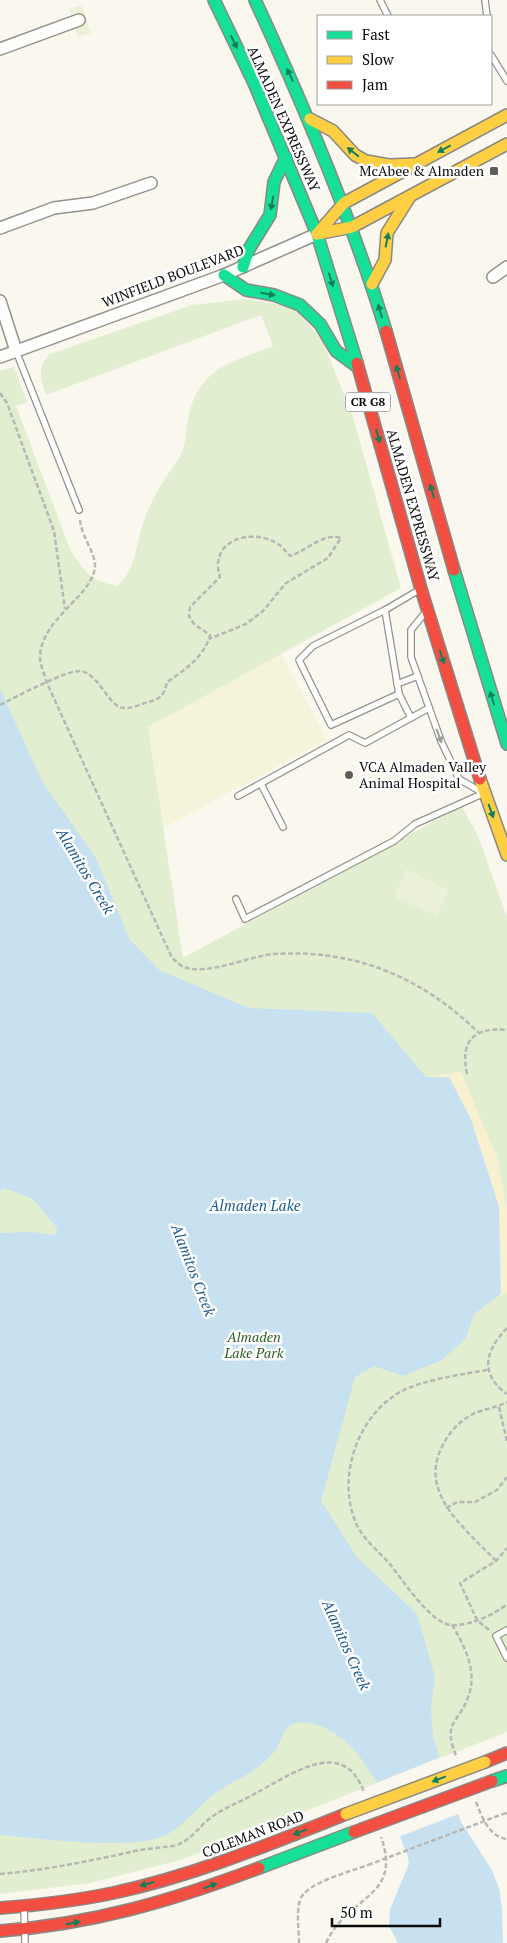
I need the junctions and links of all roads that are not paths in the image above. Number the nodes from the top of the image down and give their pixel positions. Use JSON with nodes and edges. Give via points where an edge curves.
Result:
{"nodes":[{"id":1,"x":214,"y":0,"type":"edge"},
{"id":2,"x":255,"y":0,"type":"edge"},
{"id":3,"x":380,"y":0,"type":"edge"},
{"id":4,"x":485,"y":0,"type":"edge"},
{"id":5,"x":388,"y":15,"type":"edge"},
{"id":6,"x":487,"y":15,"type":"edge"},
{"id":7,"x":79,"y":20,"type":"dead end"},
{"id":8,"x":0,"y":49,"type":"edge"},
{"id":9,"x":492,"y":57,"type":"edge"},
{"id":10,"x":507,"y":81,"type":"edge"},
{"id":11,"x":507,"y":114,"type":"edge"},
{"id":12,"x":310,"y":119,"type":"junction"},
{"id":13,"x":507,"y":144,"type":"edge"},
{"id":14,"x":286,"y":157,"type":"junction"},
{"id":15,"x":416,"y":164,"type":"junction"},
{"id":16,"x":151,"y":183,"type":"dead end"},
{"id":17,"x":409,"y":198,"type":"junction"},
{"id":18,"x":344,"y":203,"type":"junction"},
{"id":19,"x":352,"y":227,"type":"junction"},
{"id":20,"x":0,"y":228,"type":"edge"},
{"id":21,"x":317,"y":234,"type":"junction"},
{"id":22,"x":243,"y":267,"type":"junction"},
{"id":23,"x":507,"y":267,"type":"edge"},
{"id":24,"x":224,"y":275,"type":"junction"},
{"id":25,"x":493,"y":277,"type":"dead end"},
{"id":26,"x":372,"y":284,"type":"junction"},
{"id":27,"x":0,"y":301,"type":"edge"},
{"id":28,"x":16,"y":351,"type":"junction"},
{"id":29,"x":0,"y":357,"type":"edge"},
{"id":30,"x":358,"y":367,"type":"junction"},
{"id":31,"x":79,"y":510,"type":"road end"},
{"id":32,"x":421,"y":588,"type":"junction"},
{"id":33,"x":385,"y":610,"type":"junction"},
{"id":34,"x":427,"y":610,"type":"junction"},
{"id":35,"x":418,"y":676,"type":"junction"},
{"id":36,"x":397,"y":684,"type":"junction"},
{"id":37,"x":399,"y":694,"type":"junction"},
{"id":38,"x":429,"y":708,"type":"junction"},
{"id":39,"x":411,"y":718,"type":"junction"},
{"id":40,"x":507,"y":744,"type":"edge"},
{"id":41,"x":262,"y":784,"type":"junction"},
{"id":42,"x":484,"y":793,"type":"junction"},
{"id":43,"x":238,"y":796,"type":"dead end"},
{"id":44,"x":283,"y":827,"type":"dead end"},
{"id":45,"x":507,"y":855,"type":"edge"},
{"id":46,"x":236,"y":899,"type":"dead end"},
{"id":47,"x":507,"y":1630,"type":"edge"},
{"id":48,"x":507,"y":1658,"type":"edge"},
{"id":49,"x":507,"y":1754,"type":"edge"},
{"id":50,"x":507,"y":1776,"type":"edge"},
{"id":51,"x":24,"y":1906,"type":"junction"},
{"id":52,"x":0,"y":1908,"type":"edge"},
{"id":53,"x":25,"y":1930,"type":"junction"},
{"id":54,"x":0,"y":1931,"type":"edge"},
{"id":55,"x":25,"y":1943,"type":"edge"}],
"edges":[{"from":1,"to":14,"type":"main road","name":"ALMADEN EXPRESSWAY","number":"CR G8","one_way":true},
{"from":12,"to":2,"type":"main road","name":"ALMADEN EXPRESSWAY","number":"CR G8","one_way":true},
{"from":3,"to":5,"type":"lane"},
{"from":4,"to":6,"type":"lane"},
{"from":7,"to":8,"type":"street"},
{"from":9,"to":10,"type":"lane"},
{"from":11,"to":15,"type":"main road","one_way":true},
{"from":15,"to":12,"type":"main road","one_way":true,"via":[[390,165],[366,161],[355,155],[334,131]]},
{"from":12,"to":18,"type":"main road","name":"ALMADEN EXPRESSWAY","number":"CR G8"},
{"from":13,"to":17,"type":"main road"},
{"from":14,"to":21,"type":"main road","name":"ALMADEN EXPRESSWAY","number":"CR G8"},
{"from":14,"to":22,"type":"main road","one_way":true,"via":[[274,182],[270,215],[249,249]]},
{"from":15,"to":18,"type":"main road"},
{"from":16,"to":20,"type":"street","via":[[93,203],[54,208]]},
{"from":17,"to":19,"type":"main road"},
{"from":26,"to":17,"type":"main road","one_way":true,"via":[[385,260],[387,233]]},
{"from":18,"to":19,"type":"main road","name":"ALMADEN EXPRESSWAY","number":"CR G8"},
{"from":18,"to":21,"type":"main road","name":"WINFIELD BOULEVARD"},
{"from":19,"to":21,"type":"main road"},
{"from":19,"to":26,"type":"main road","name":"ALMADEN EXPRESSWAY","number":"CR G8"},
{"from":21,"to":22,"type":"street","name":"WINFIELD BOULEVARD"},
{"from":21,"to":30,"type":"main road","name":"ALMADEN EXPRESSWAY","number":"CR G8","one_way":true},
{"from":22,"to":24,"type":"street","name":"WINFIELD BOULEVARD"},
{"from":23,"to":25,"type":"street"},
{"from":24,"to":28,"type":"street","name":"WINFIELD BOULEVARD"},
{"from":24,"to":30,"type":"main road","one_way":true,"via":[[246,290],[274,295],[300,305],[320,324],[336,352]]},
{"from":40,"to":26,"type":"main road","name":"ALMADEN EXPRESSWAY","number":"CR G8","one_way":true},
{"from":27,"to":28,"type":"street"},
{"from":28,"to":29,"type":"street","name":"WINFIELD BOULEVARD"},
{"from":28,"to":31,"type":"lane"},
{"from":30,"to":32,"type":"main road","name":"ALMADEN EXPRESSWAY","number":"CR G8","one_way":true},
{"from":32,"to":33,"type":"lane"},
{"from":32,"to":34,"type":"main road","name":"ALMADEN EXPRESSWAY","number":"CR G8"},
{"from":33,"to":36,"type":"lane"},
{"from":33,"to":37,"type":"lane","via":[[313,646],[299,660],[331,725]]},
{"from":34,"to":35,"type":"lane","via":[[411,630],[411,657]]},
{"from":34,"to":42,"type":"main road","name":"ALMADEN EXPRESSWAY","number":"CR G8","one_way":true},
{"from":35,"to":36,"type":"lane"},
{"from":35,"to":38,"type":"lane"},
{"from":36,"to":37,"type":"lane"},
{"from":37,"to":39,"type":"lane"},
{"from":38,"to":39,"type":"lane"},
{"from":38,"to":42,"type":"lane","one_way":true,"via":[[459,779]]},
{"from":39,"to":41,"type":"lane","via":[[365,743],[350,735]]},
{"from":41,"to":43,"type":"lane"},
{"from":41,"to":44,"type":"lane"},
{"from":42,"to":45,"type":"main road","name":"ALMADEN EXPRESSWAY","number":"CR G8","one_way":true},
{"from":42,"to":46,"type":"lane","via":[[416,824],[394,841],[245,919]]},
{"from":47,"to":48,"type":"lane","via":[[496,1636]]},
{"from":49,"to":51,"type":"main road","name":"COLEMAN ROAD","one_way":true,"bridge":true,"via":[[196,1871],[113,1893]]},
{"from":53,"to":50,"type":"main road","one_way":true,"bridge":true,"via":[[122,1914],[164,1902]]},
{"from":51,"to":52,"type":"main road","name":"COLEMAN ROAD"},
{"from":51,"to":53,"type":"lane"},
{"from":53,"to":54,"type":"main road"},
{"from":53,"to":55,"type":"lane"}]}
